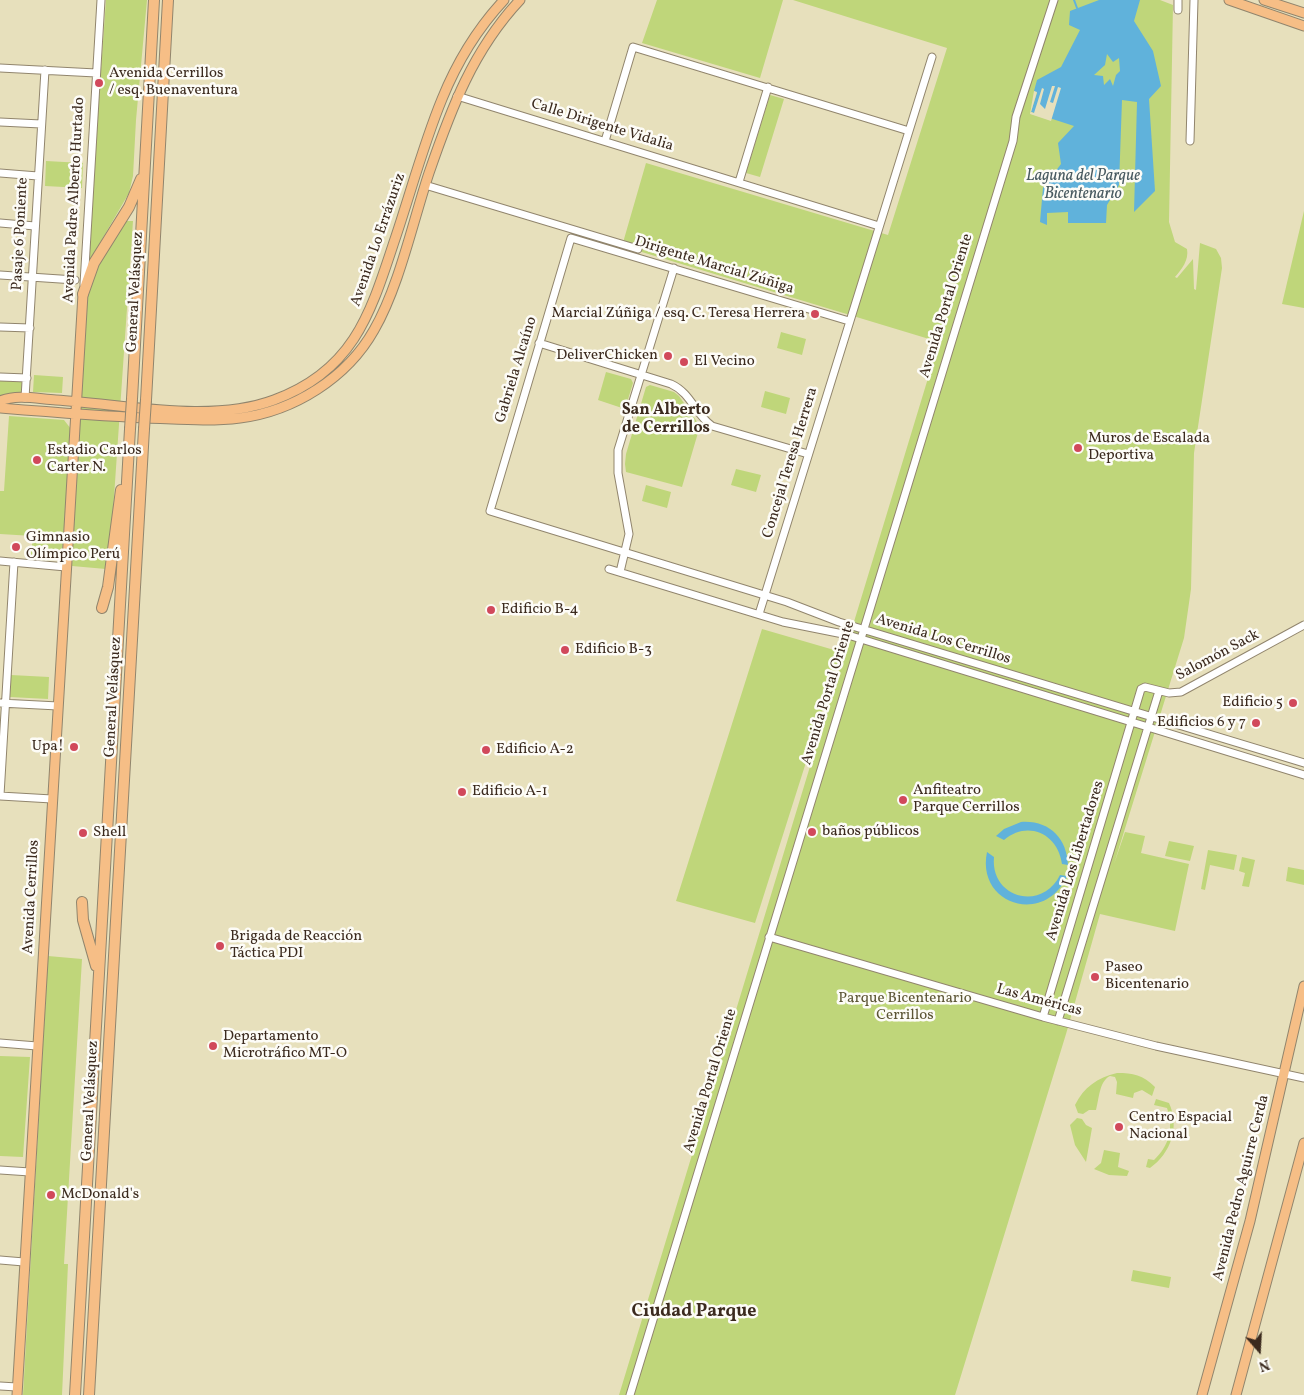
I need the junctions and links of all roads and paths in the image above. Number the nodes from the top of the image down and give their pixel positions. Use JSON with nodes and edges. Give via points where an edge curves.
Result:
{"nodes":[{"id":1,"x":101,"y":0,"type":"edge"},
{"id":2,"x":154,"y":0,"type":"edge"},
{"id":3,"x":168,"y":0,"type":"edge"},
{"id":4,"x":504,"y":0,"type":"edge"},
{"id":5,"x":520,"y":0,"type":"edge"},
{"id":6,"x":1054,"y":0,"type":"edge"},
{"id":7,"x":1178,"y":0,"type":"edge"},
{"id":8,"x":1194,"y":0,"type":"edge"},
{"id":9,"x":1229,"y":0,"type":"edge"},
{"id":10,"x":1264,"y":0,"type":"edge"},
{"id":11,"x":1178,"y":10,"type":"dead end"},
{"id":12,"x":1304,"y":12,"type":"edge"},
{"id":13,"x":1304,"y":26,"type":"edge"},
{"id":14,"x":932,"y":57,"type":"dead end"},
{"id":15,"x":0,"y":68,"type":"edge"},
{"id":16,"x":45,"y":70,"type":"junction"},
{"id":17,"x":96,"y":74,"type":"junction"},
{"id":18,"x":768,"y":87,"type":"junction"},
{"id":19,"x":457,"y":96,"type":"junction"},
{"id":20,"x":0,"y":122,"type":"edge"},
{"id":21,"x":42,"y":124,"type":"junction"},
{"id":22,"x":909,"y":131,"type":"junction"},
{"id":23,"x":605,"y":141,"type":"junction"},
{"id":24,"x":1190,"y":141,"type":"dead end"},
{"id":25,"x":145,"y":161,"type":"junction"},
{"id":26,"x":0,"y":173,"type":"edge"},
{"id":27,"x":38,"y":176,"type":"junction"},
{"id":28,"x":738,"y":182,"type":"junction"},
{"id":29,"x":425,"y":185,"type":"junction"},
{"id":30,"x":0,"y":224,"type":"edge"},
{"id":31,"x":36,"y":226,"type":"junction"},
{"id":32,"x":879,"y":226,"type":"junction"},
{"id":33,"x":572,"y":238,"type":"joint"},
{"id":34,"x":638,"y":249,"type":"dead end"},
{"id":35,"x":674,"y":268,"type":"junction"},
{"id":36,"x":0,"y":275,"type":"edge"},
{"id":37,"x":32,"y":277,"type":"junction"},
{"id":38,"x":75,"y":280,"type":"dead end"},
{"id":39,"x":83,"y":294,"type":"junction"},
{"id":40,"x":849,"y":321,"type":"junction"},
{"id":41,"x":0,"y":326,"type":"edge"},
{"id":42,"x":30,"y":328,"type":"junction"},
{"id":43,"x":539,"y":343,"type":"junction"},
{"id":44,"x":642,"y":375,"type":"junction"},
{"id":45,"x":0,"y":377,"type":"edge"},
{"id":46,"x":27,"y":378,"type":"junction"},
{"id":47,"x":26,"y":398,"type":"junction"},
{"id":48,"x":0,"y":402,"type":"edge"},
{"id":49,"x":77,"y":402,"type":"junction"},
{"id":50,"x":0,"y":408,"type":"edge"},
{"id":51,"x":76,"y":413,"type":"junction"},
{"id":52,"x":808,"y":454,"type":"junction"},
{"id":53,"x":128,"y":457,"type":"junction"},
{"id":54,"x":490,"y":511,"type":"joint"},
{"id":55,"x":626,"y":553,"type":"junction"},
{"id":56,"x":0,"y":561,"type":"edge"},
{"id":57,"x":14,"y":562,"type":"junction"},
{"id":58,"x":66,"y":567,"type":"junction"},
{"id":59,"x":609,"y":569,"type":"dead end"},
{"id":60,"x":620,"y":572,"type":"junction"},
{"id":61,"x":765,"y":596,"type":"junction"},
{"id":62,"x":102,"y":608,"type":"dead end"},
{"id":63,"x":759,"y":614,"type":"junction"},
{"id":64,"x":1304,"y":626,"type":"edge"},
{"id":65,"x":863,"y":630,"type":"junction"},
{"id":66,"x":860,"y":639,"type":"junction"},
{"id":67,"x":1142,"y":689,"type":"joint"},
{"id":68,"x":1159,"y":691,"type":"junction"},
{"id":69,"x":2,"y":703,"type":"edge"},
{"id":70,"x":58,"y":706,"type":"junction"},
{"id":71,"x":1135,"y":713,"type":"junction"},
{"id":72,"x":1152,"y":718,"type":"junction"},
{"id":73,"x":1132,"y":723,"type":"junction"},
{"id":74,"x":1149,"y":728,"type":"junction"},
{"id":75,"x":1304,"y":763,"type":"edge"},
{"id":76,"x":1304,"y":775,"type":"edge"},
{"id":77,"x":0,"y":796,"type":"edge"},
{"id":78,"x":52,"y":799,"type":"junction"},
{"id":79,"x":82,"y":902,"type":"dead end"},
{"id":80,"x":769,"y":937,"type":"junction"},
{"id":81,"x":99,"y":983,"type":"junction"},
{"id":82,"x":1304,"y":986,"type":"edge"},
{"id":83,"x":1043,"y":1017,"type":"junction"},
{"id":84,"x":1058,"y":1021,"type":"junction"},
{"id":85,"x":0,"y":1043,"type":"edge"},
{"id":86,"x":37,"y":1046,"type":"junction"},
{"id":87,"x":1285,"y":1074,"type":"junction"},
{"id":88,"x":1304,"y":1078,"type":"edge"},
{"id":89,"x":1304,"y":1143,"type":"edge"},
{"id":90,"x":0,"y":1170,"type":"edge"},
{"id":91,"x":30,"y":1172,"type":"junction"},
{"id":92,"x":0,"y":1260,"type":"edge"},
{"id":93,"x":24,"y":1262,"type":"junction"},
{"id":94,"x":0,"y":1386,"type":"edge"},
{"id":95,"x":17,"y":1391,"type":"edge"},
{"id":96,"x":75,"y":1395,"type":"edge"},
{"id":97,"x":89,"y":1395,"type":"edge"},
{"id":98,"x":630,"y":1395,"type":"edge"},
{"id":99,"x":1202,"y":1395,"type":"edge"},
{"id":100,"x":1236,"y":1395,"type":"edge"}],
"edges":[{"from":1,"to":17,"type":"street","name":"Avenida Padre Alberto Hurtado"},
{"from":2,"to":25,"type":"highway","name":"General Velásquez"},
{"from":3,"to":97,"type":"highway","name":"General Velásquez","bridge":true},
{"from":4,"to":49,"type":"main road","name":"Avenida Lo Errázuriz","via":[[469,45],[447,87],[373,304],[357,335],[335,362],[306,385],[282,397],[230,410],[128,408]]},
{"from":5,"to":19,"type":"main road","name":"Avenida Lo Errázuriz","via":[[487,40]]},
{"from":6,"to":65,"type":"street","name":"Avenida Portal Oriente"},
{"from":7,"to":11,"type":"street"},
{"from":8,"to":24,"type":"street"},
{"from":9,"to":13,"type":"main road"},
{"from":10,"to":12,"type":"main road"},
{"from":14,"to":22,"type":"street","name":"Concejal Teresa Herrera"},
{"from":15,"to":16,"type":"street"},
{"from":16,"to":17,"type":"street"},
{"from":16,"to":21,"type":"street","name":"Pasaje 6 Poniente"},
{"from":17,"to":39,"type":"street","name":"Avenida Padre Alberto Hurtado"},
{"from":18,"to":22,"type":"street"},
{"from":18,"to":23,"type":"street","via":[[633,47]]},
{"from":18,"to":28,"type":"street"},
{"from":19,"to":23,"type":"street","name":"Calle Dirigente Vidalia"},
{"from":19,"to":29,"type":"main road","name":"Avenida Lo Errázuriz"},
{"from":20,"to":21,"type":"street"},
{"from":21,"to":27,"type":"street","name":"Pasaje 6 Poniente"},
{"from":22,"to":32,"type":"street","name":"Concejal Teresa Herrera"},
{"from":23,"to":28,"type":"street","name":"Calle Dirigente Vidalia"},
{"from":25,"to":39,"type":"highway","via":[[134,196],[94,263]]},
{"from":25,"to":53,"type":"highway","name":"General Velásquez","bridge":true},
{"from":26,"to":27,"type":"street"},
{"from":27,"to":31,"type":"street","name":"Pasaje 6 Poniente"},
{"from":28,"to":32,"type":"street","name":"Calle Dirigente Vidalia"},
{"from":29,"to":34,"type":"street"},
{"from":29,"to":51,"type":"main road","name":"Avenida Lo Errázuriz","via":[[391,290],[374,331],[350,361],[319,388],[278,409],[238,418]]},
{"from":30,"to":31,"type":"street"},
{"from":31,"to":37,"type":"street","name":"Pasaje 6 Poniente"},
{"from":32,"to":40,"type":"street","name":"Concejal Teresa Herrera"},
{"from":33,"to":35,"type":"street","name":"Dirigente Marcial Zúñiga"},
{"from":33,"to":43,"type":"street","name":"Gabriela Alcaíno"},
{"from":35,"to":40,"type":"street","name":"Dirigente Marcial Zúñiga"},
{"from":35,"to":44,"type":"street"},
{"from":36,"to":37,"type":"street"},
{"from":37,"to":38,"type":"street"},
{"from":37,"to":42,"type":"street","name":"Pasaje 6 Poniente"},
{"from":39,"to":49,"type":"main road","name":"Avenida Padre Alberto Hurtado"},
{"from":40,"to":52,"type":"street","name":"Concejal Teresa Herrera"},
{"from":41,"to":42,"type":"street"},
{"from":42,"to":46,"type":"street","name":"Pasaje 6 Poniente"},
{"from":43,"to":44,"type":"street"},
{"from":43,"to":54,"type":"street","name":"Gabriela Alcaíno"},
{"from":44,"to":52,"type":"street","via":[[679,388],[712,426]]},
{"from":44,"to":55,"type":"street","via":[[617,461],[628,524]]},
{"from":45,"to":46,"type":"street"},
{"from":46,"to":47,"type":"street","name":"Pasaje 6 Poniente"},
{"from":47,"to":48,"type":"main road","name":"Avenida Lo Errázuriz"},
{"from":47,"to":49,"type":"main road","name":"Avenida Lo Errázuriz"},
{"from":49,"to":51,"type":"main road","name":"Avenida Cerrillos"},
{"from":50,"to":51,"type":"main road","name":"Avenida Lo Errázuriz"},
{"from":51,"to":58,"type":"main road","name":"Avenida Cerrillos"},
{"from":52,"to":61,"type":"street","name":"Concejal Teresa Herrera"},
{"from":53,"to":62,"type":"highway"},
{"from":53,"to":81,"type":"highway","name":"General Velásquez"},
{"from":54,"to":55,"type":"street","name":"Avenida Los Cerrillos"},
{"from":55,"to":60,"type":"street"},
{"from":55,"to":61,"type":"street","name":"Avenida Los Cerrillos"},
{"from":56,"to":57,"type":"street"},
{"from":57,"to":58,"type":"street"},
{"from":57,"to":69,"type":"street"},
{"from":58,"to":70,"type":"main road","name":"Avenida Cerrillos"},
{"from":59,"to":60,"type":"street","name":"Avenida Los Cerrillos"},
{"from":60,"to":63,"type":"street","name":"Avenida Los Cerrillos"},
{"from":61,"to":63,"type":"street","name":"Concejal Teresa Herrera"},
{"from":61,"to":65,"type":"street","name":"Avenida Los Cerrillos"},
{"from":63,"to":66,"type":"street","name":"Avenida Los Cerrillos"},
{"from":64,"to":68,"type":"street","name":"Salomón Sack","via":[[1187,689],[1176,693]]},
{"from":65,"to":66,"type":"street","name":"Avenida Portal Oriente"},
{"from":65,"to":71,"type":"street","name":"Avenida Los Cerrillos"},
{"from":66,"to":73,"type":"street","name":"Avenida Los Cerrillos"},
{"from":66,"to":80,"type":"street","name":"Avenida Portal Oriente"},
{"from":67,"to":68,"type":"street","name":"Salomón Sack"},
{"from":67,"to":71,"type":"street","name":"Avenida Los Libertadores"},
{"from":68,"to":72,"type":"street","name":"Avenida Los Libertadores"},
{"from":69,"to":70,"type":"street"},
{"from":69,"to":77,"type":"street"},
{"from":70,"to":78,"type":"main road","name":"Avenida Cerrillos"},
{"from":71,"to":72,"type":"street","name":"Avenida Los Cerrillos"},
{"from":71,"to":73,"type":"street","name":"Avenida Los Libertadores"},
{"from":72,"to":74,"type":"street","name":"Avenida Los Libertadores"},
{"from":72,"to":75,"type":"street","name":"Avenida Los Cerrillos"},
{"from":73,"to":74,"type":"street","name":"Avenida Los Cerrillos"},
{"from":73,"to":83,"type":"street","name":"Avenida Los Libertadores"},
{"from":74,"to":76,"type":"street","name":"Avenida Los Cerrillos"},
{"from":74,"to":84,"type":"street","name":"Avenida Los Libertadores"},
{"from":77,"to":78,"type":"street"},
{"from":78,"to":86,"type":"main road","name":"Avenida Cerrillos"},
{"from":79,"to":81,"type":"highway","via":[[83,920]]},
{"from":80,"to":83,"type":"street","name":"Las Américas"},
{"from":80,"to":98,"type":"street","name":"Avenida Portal Oriente"},
{"from":81,"to":96,"type":"highway","name":"General Velásquez"},
{"from":82,"to":87,"type":"main road","name":"Avenida Pedro Aguirre Cerda"},
{"from":83,"to":84,"type":"street","name":"Las Américas"},
{"from":84,"to":87,"type":"street","name":"Las Américas"},
{"from":85,"to":86,"type":"street"},
{"from":86,"to":91,"type":"main road","name":"Avenida Cerrillos"},
{"from":87,"to":88,"type":"street","name":"Las Américas"},
{"from":87,"to":99,"type":"main road","name":"Avenida Pedro Aguirre Cerda","via":[[1241,1256]]},
{"from":89,"to":100,"type":"main road"},
{"from":90,"to":91,"type":"street"},
{"from":91,"to":93,"type":"main road","name":"Avenida Cerrillos"},
{"from":92,"to":93,"type":"street"},
{"from":93,"to":95,"type":"main road","name":"Avenida Cerrillos"},
{"from":94,"to":95,"type":"street"}]}
